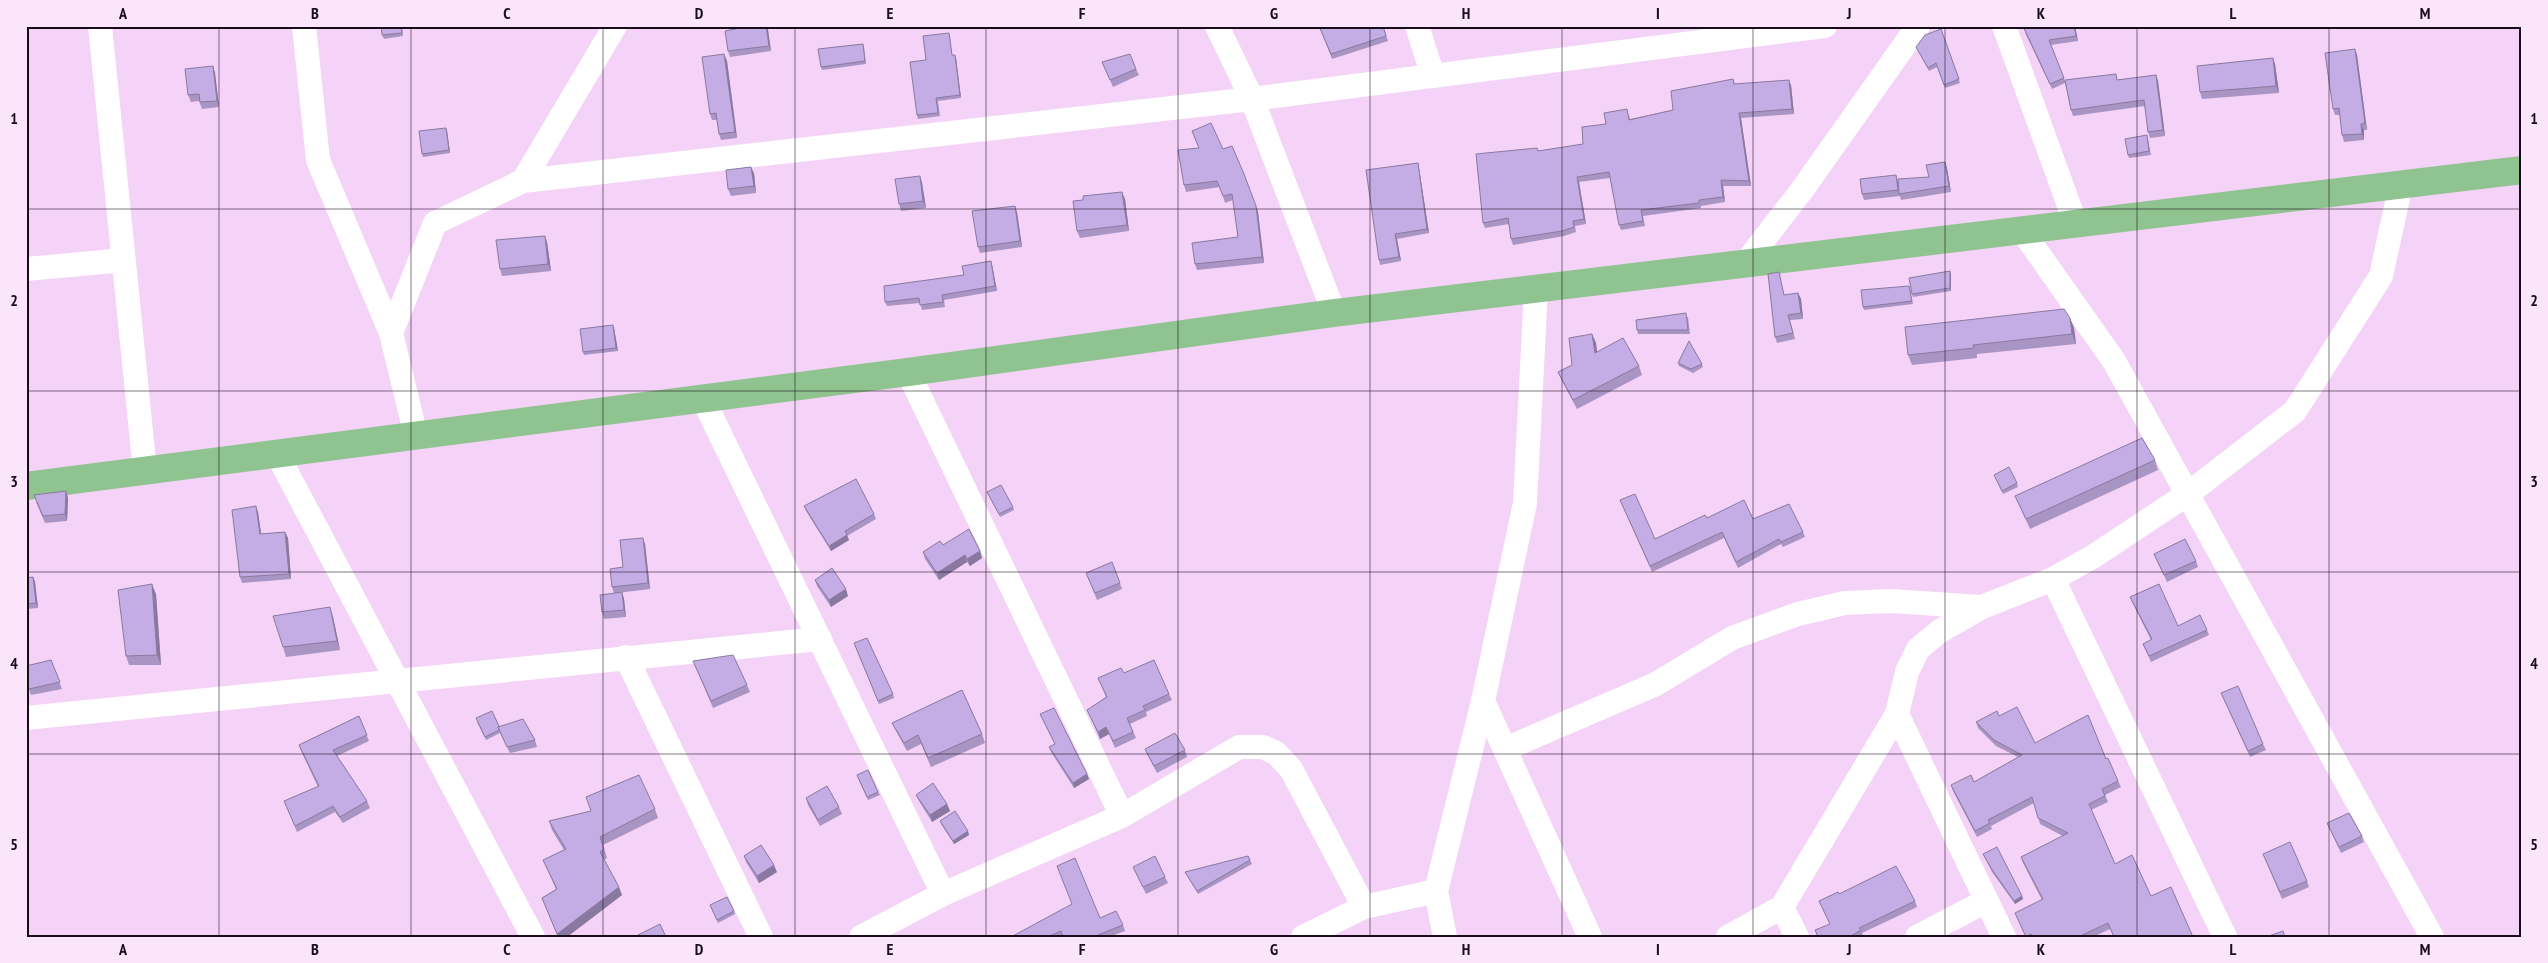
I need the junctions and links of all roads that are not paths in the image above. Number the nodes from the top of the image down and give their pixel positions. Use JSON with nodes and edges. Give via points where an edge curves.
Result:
{"nodes":[{"id":1,"x":100,"y":26,"type":"edge"},
{"id":2,"x":304,"y":26,"type":"edge"},
{"id":3,"x":615,"y":26,"type":"edge"},
{"id":4,"x":1217,"y":26,"type":"edge"},
{"id":5,"x":1416,"y":26,"type":"edge"},
{"id":6,"x":1825,"y":26,"type":"edge"},
{"id":7,"x":1918,"y":26,"type":"edge"},
{"id":8,"x":2004,"y":26,"type":"edge"},
{"id":9,"x":1433,"y":76,"type":"junction"},
{"id":10,"x":1252,"y":99,"type":"junction"},
{"id":11,"x":2522,"y":170,"type":"edge"},
{"id":12,"x":523,"y":181,"type":"junction"},
{"id":13,"x":2401,"y":184,"type":"junction"},
{"id":14,"x":2075,"y":222,"type":"junction"},
{"id":15,"x":2021,"y":228,"type":"junction"},
{"id":16,"x":124,"y":260,"type":"junction"},
{"id":17,"x":1744,"y":265,"type":"junction"},
{"id":18,"x":26,"y":269,"type":"edge"},
{"id":19,"x":1536,"y":289,"type":"junction"},
{"id":20,"x":1334,"y":313,"type":"junction"},
{"id":21,"x":390,"y":333,"type":"junction"},
{"id":22,"x":908,"y":372,"type":"junction"},
{"id":23,"x":703,"y":399,"type":"junction"},
{"id":24,"x":416,"y":436,"type":"junction"},
{"id":25,"x":278,"y":454,"type":"junction"},
{"id":26,"x":145,"y":471,"type":"junction"},
{"id":27,"x":26,"y":486,"type":"edge"},
{"id":28,"x":2189,"y":493,"type":"junction"},
{"id":29,"x":2053,"y":579,"type":"junction"},
{"id":30,"x":1982,"y":607,"type":"junction"},
{"id":31,"x":820,"y":639,"type":"junction"},
{"id":32,"x":626,"y":658,"type":"junction"},
{"id":33,"x":397,"y":680,"type":"junction"},
{"id":34,"x":1483,"y":700,"type":"junction"},
{"id":35,"x":1897,"y":714,"type":"junction"},
{"id":36,"x":26,"y":718,"type":"edge"},
{"id":37,"x":1505,"y":749,"type":"junction"},
{"id":38,"x":1122,"y":816,"type":"junction"},
{"id":39,"x":1436,"y":891,"type":"junction"},
{"id":40,"x":943,"y":894,"type":"junction"},
{"id":41,"x":1986,"y":901,"type":"junction"},
{"id":42,"x":1364,"y":907,"type":"junction"},
{"id":43,"x":1782,"y":907,"type":"junction"},
{"id":44,"x":534,"y":937,"type":"edge"},
{"id":45,"x":761,"y":937,"type":"edge"},
{"id":46,"x":861,"y":937,"type":"edge"},
{"id":47,"x":1304,"y":937,"type":"edge"},
{"id":48,"x":1445,"y":937,"type":"edge"},
{"id":49,"x":1590,"y":937,"type":"edge"},
{"id":50,"x":1728,"y":937,"type":"edge"},
{"id":51,"x":1796,"y":937,"type":"edge"},
{"id":52,"x":1917,"y":937,"type":"edge"},
{"id":53,"x":2004,"y":937,"type":"edge"},
{"id":54,"x":2225,"y":937,"type":"edge"},
{"id":55,"x":2432,"y":937,"type":"edge"}],
"edges":[{"from":1,"to":16,"type":"street"},
{"from":2,"to":21,"type":"street","via":[[318,160]]},
{"from":3,"to":12,"type":"street"},
{"from":4,"to":10,"type":"street"},
{"from":5,"to":9,"type":"street"},
{"from":6,"to":9,"type":"street"},
{"from":7,"to":17,"type":"street","via":[[1802,190]]},
{"from":8,"to":14,"type":"street"},
{"from":9,"to":10,"type":"street"},
{"from":10,"to":12,"type":"street"},
{"from":10,"to":20,"type":"street"},
{"from":11,"to":13,"type":"main road"},
{"from":12,"to":21,"type":"street","via":[[435,223]]},
{"from":13,"to":14,"type":"main road"},
{"from":13,"to":28,"type":"street","via":[[2381,276],[2295,411]]},
{"from":14,"to":15,"type":"main road"},
{"from":15,"to":17,"type":"main road","via":[[1806,254]]},
{"from":15,"to":28,"type":"street","via":[[2114,361]]},
{"from":16,"to":18,"type":"street"},
{"from":16,"to":26,"type":"street"},
{"from":17,"to":19,"type":"main road"},
{"from":19,"to":20,"type":"main road"},
{"from":19,"to":34,"type":"street","via":[[1525,503]]},
{"from":20,"to":22,"type":"main road"},
{"from":21,"to":24,"type":"street"},
{"from":22,"to":23,"type":"main road"},
{"from":22,"to":38,"type":"street"},
{"from":23,"to":24,"type":"main road"},
{"from":23,"to":31,"type":"street"},
{"from":24,"to":25,"type":"main road"},
{"from":25,"to":26,"type":"main road"},
{"from":25,"to":33,"type":"street"},
{"from":26,"to":27,"type":"main road"},
{"from":28,"to":29,"type":"street"},
{"from":28,"to":55,"type":"street"},
{"from":29,"to":30,"type":"street"},
{"from":29,"to":54,"type":"street"},
{"from":30,"to":35,"type":"street","via":[[1940,631],[1918,649],[1907,672]]},
{"from":30,"to":37,"type":"street","via":[[1890,601],[1845,603],[1798,614],[1732,638],[1656,684]]},
{"from":31,"to":32,"type":"street"},
{"from":31,"to":40,"type":"street"},
{"from":32,"to":33,"type":"street"},
{"from":32,"to":45,"type":"street"},
{"from":33,"to":36,"type":"street"},
{"from":33,"to":44,"type":"street"},
{"from":34,"to":37,"type":"street"},
{"from":34,"to":39,"type":"street"},
{"from":35,"to":41,"type":"street"},
{"from":35,"to":43,"type":"street"},
{"from":37,"to":49,"type":"street"},
{"from":38,"to":40,"type":"street"},
{"from":38,"to":42,"type":"street","via":[[1239,748],[1263,747],[1276,753],[1291,769]]},
{"from":39,"to":42,"type":"street"},
{"from":39,"to":48,"type":"street"},
{"from":40,"to":46,"type":"street"},
{"from":41,"to":52,"type":"street"},
{"from":41,"to":53,"type":"street"},
{"from":42,"to":47,"type":"street"},
{"from":43,"to":50,"type":"street"},
{"from":43,"to":51,"type":"street"}]}
